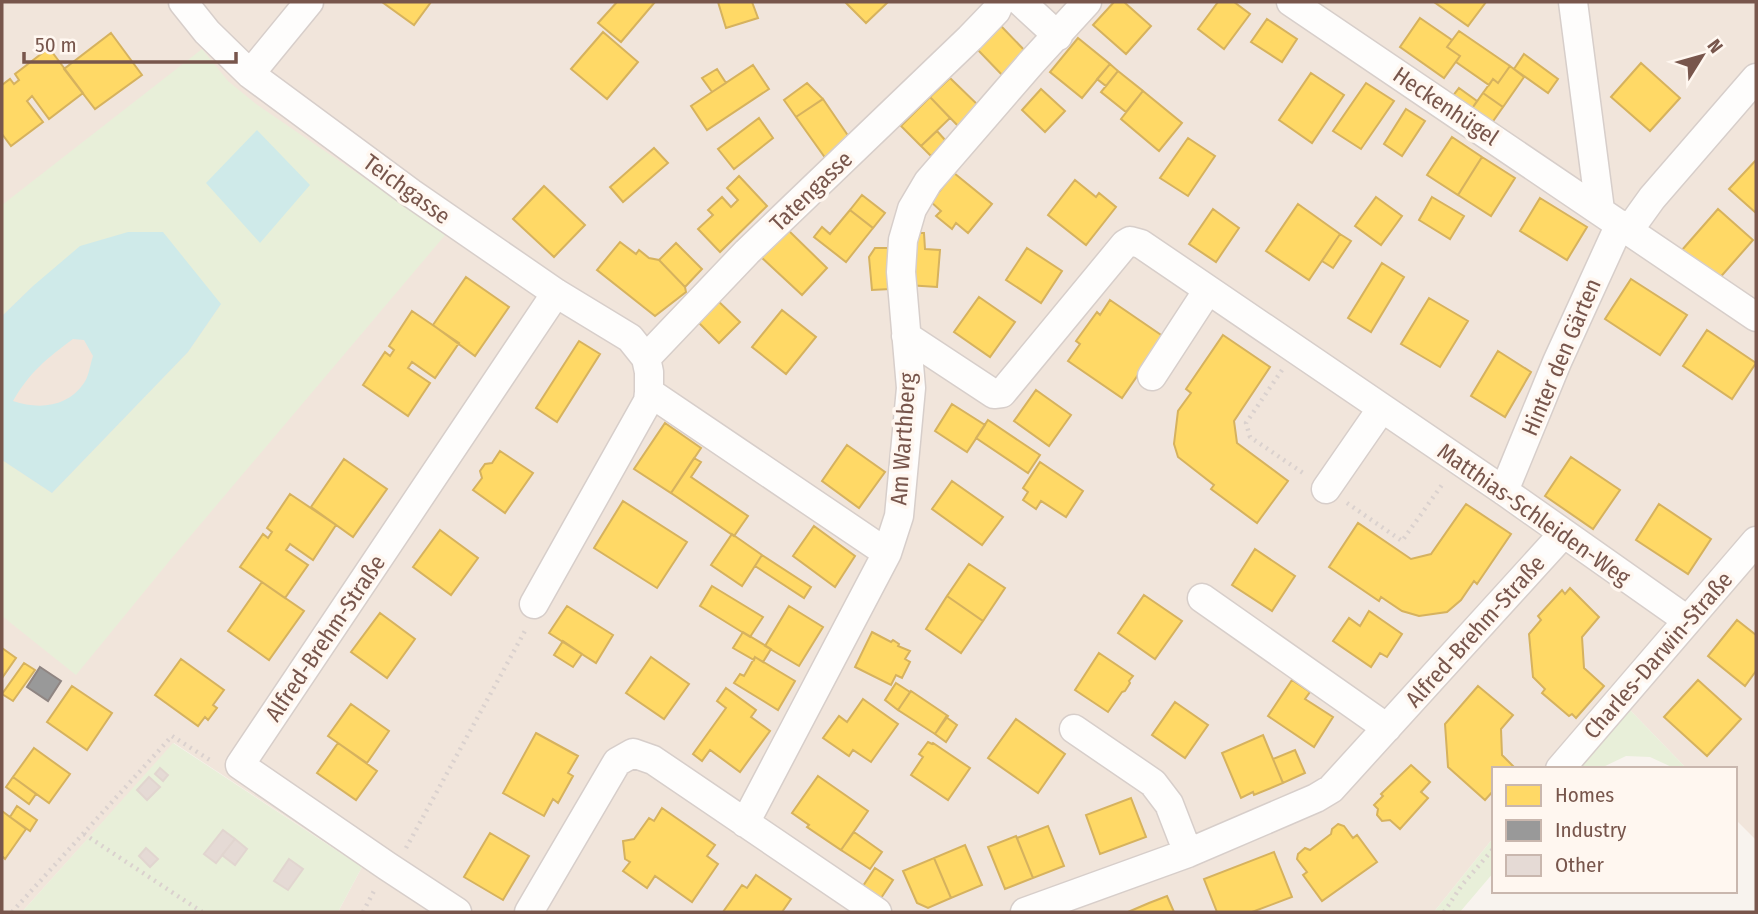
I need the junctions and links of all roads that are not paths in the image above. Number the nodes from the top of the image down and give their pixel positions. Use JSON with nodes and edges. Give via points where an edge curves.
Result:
{"nodes":[{"id":1,"x":183,"y":2,"type":"edge"},
{"id":2,"x":309,"y":2,"type":"edge"},
{"id":3,"x":1000,"y":2,"type":"edge"},
{"id":4,"x":1021,"y":2,"type":"edge"},
{"id":5,"x":1087,"y":2,"type":"edge"},
{"id":6,"x":1291,"y":2,"type":"edge"},
{"id":7,"x":1573,"y":2,"type":"edge"},
{"id":8,"x":1058,"y":36,"type":"junction"},
{"id":9,"x":250,"y":74,"type":"junction"},
{"id":10,"x":1756,"y":78,"type":"edge"},
{"id":11,"x":1616,"y":221,"type":"junction"},
{"id":12,"x":1208,"y":290,"type":"junction"},
{"id":13,"x":556,"y":293,"type":"junction"},
{"id":14,"x":1756,"y":317,"type":"edge"},
{"id":15,"x":906,"y":336,"type":"junction"},
{"id":16,"x":646,"y":358,"type":"junction"},
{"id":17,"x":1152,"y":376,"type":"dead end"},
{"id":18,"x":649,"y":392,"type":"junction"},
{"id":19,"x":1382,"y":408,"type":"junction"},
{"id":20,"x":1326,"y":489,"type":"dead end"},
{"id":21,"x":1504,"y":491,"type":"junction"},
{"id":22,"x":1563,"y":534,"type":"junction"},
{"id":23,"x":1756,"y":541,"type":"edge"},
{"id":24,"x":887,"y":553,"type":"junction"},
{"id":25,"x":1202,"y":598,"type":"dead end"},
{"id":26,"x":534,"y":604,"type":"road end"},
{"id":27,"x":1687,"y":620,"type":"junction"},
{"id":28,"x":1387,"y":728,"type":"junction"},
{"id":29,"x":1074,"y":729,"type":"dead end"},
{"id":30,"x":1562,"y":767,"type":"edge"},
{"id":31,"x":745,"y":823,"type":"junction"},
{"id":32,"x":1188,"y":853,"type":"junction"},
{"id":33,"x":457,"y":912,"type":"edge"},
{"id":34,"x":529,"y":912,"type":"edge"},
{"id":35,"x":877,"y":912,"type":"edge"},
{"id":36,"x":1025,"y":912,"type":"edge"}],
"edges":[{"from":1,"to":9,"type":"street","name":"Teichgasse"},
{"from":2,"to":9,"type":"street"},
{"from":3,"to":16,"type":"street","name":"Tatengasse","via":[[970,38],[747,252]]},
{"from":4,"to":8,"type":"street"},
{"from":5,"to":8,"type":"street","name":"Am Warthberg"},
{"from":6,"to":11,"type":"street","name":"Heckenhügel"},
{"from":7,"to":11,"type":"street"},
{"from":8,"to":15,"type":"street","name":"Am Warthberg","via":[[928,182],[912,209],[902,240]]},
{"from":9,"to":13,"type":"street","name":"Teichgasse"},
{"from":10,"to":11,"type":"street","name":"Hinter den Gärten","via":[[1652,198]]},
{"from":11,"to":14,"type":"street"},
{"from":11,"to":21,"type":"street","name":"Hinter den Gärten"},
{"from":12,"to":15,"type":"street","name":"Matthias-Schleiden-Weg","via":[[1130,241],[998,395]]},
{"from":12,"to":17,"type":"street"},
{"from":12,"to":19,"type":"street","name":"Matthias-Schleiden-Weg"},
{"from":13,"to":16,"type":"street","name":"Teichgasse","via":[[630,338]]},
{"from":13,"to":33,"type":"street","name":"Alfred-Brehm-Straße","via":[[240,765]]},
{"from":15,"to":24,"type":"street","name":"Am Warthberg","via":[[909,415],[898,516]]},
{"from":16,"to":18,"type":"street"},
{"from":18,"to":24,"type":"street"},
{"from":18,"to":26,"type":"street"},
{"from":19,"to":20,"type":"street"},
{"from":19,"to":21,"type":"street","name":"Matthias-Schleiden-Weg"},
{"from":21,"to":22,"type":"street","name":"Matthias-Schleiden-Weg"},
{"from":22,"to":27,"type":"street","name":"Matthias-Schleiden-Weg"},
{"from":22,"to":28,"type":"street","name":"Alfred-Brehm-Straße"},
{"from":23,"to":27,"type":"street","name":"Charles-Darwin-Straße"},
{"from":24,"to":31,"type":"street","name":"Am Warthberg"},
{"from":25,"to":28,"type":"street","name":"Alfred-Brehm-Straße"},
{"from":27,"to":30,"type":"street","name":"Charles-Darwin-Straße"},
{"from":28,"to":32,"type":"street","name":"Alfred-Brehm-Straße","via":[[1331,789]]},
{"from":29,"to":32,"type":"street","via":[[1153,783],[1169,804]]},
{"from":31,"to":34,"type":"street","via":[[653,760],[633,753],[617,762]]},
{"from":31,"to":35,"type":"street"},
{"from":32,"to":36,"type":"street","name":"Alfred-Brehm-Straße"}]}
